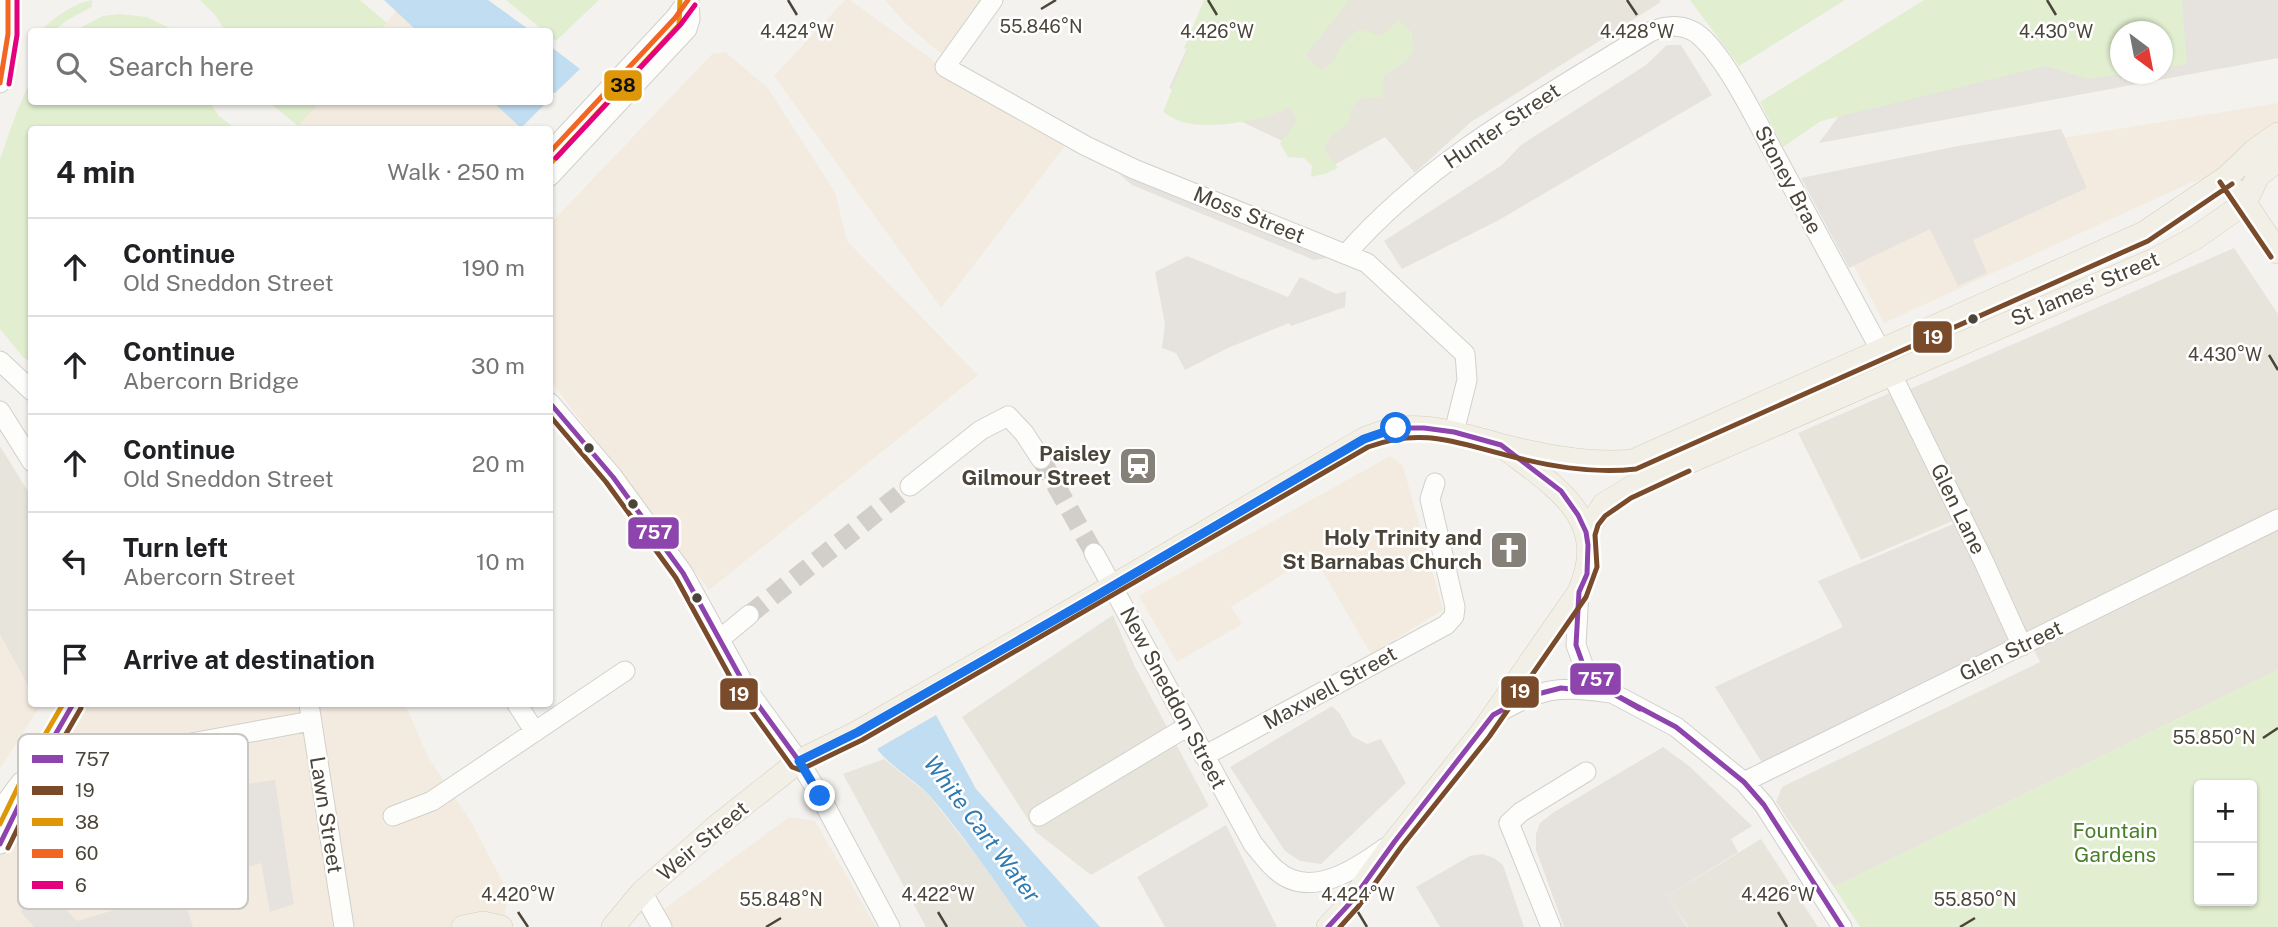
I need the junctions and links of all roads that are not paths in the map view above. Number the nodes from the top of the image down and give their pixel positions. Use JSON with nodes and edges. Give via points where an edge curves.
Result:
{"nodes":[{"id":1,"x":8,"y":0,"type":"edge"},
{"id":2,"x":689,"y":0,"type":"edge"},
{"id":3,"x":993,"y":0,"type":"edge"},
{"id":4,"x":1676,"y":26,"type":"joint"},
{"id":5,"x":4,"y":35,"type":"edge"},
{"id":6,"x":0,"y":83,"type":"edge"},
{"id":7,"x":2278,"y":134,"type":"edge"},
{"id":8,"x":553,"y":149,"type":"edge"},
{"id":9,"x":2278,"y":160,"type":"edge"},
{"id":10,"x":553,"y":173,"type":"edge"},
{"id":11,"x":2227,"y":177,"type":"junction"},
{"id":12,"x":2245,"y":203,"type":"junction"},
{"id":13,"x":2278,"y":252,"type":"edge"},
{"id":14,"x":1346,"y":254,"type":"junction"},
{"id":15,"x":1881,"y":351,"type":"junction"},
{"id":16,"x":0,"y":361,"type":"edge"},
{"id":17,"x":1891,"y":373,"type":"junction"},
{"id":18,"x":28,"y":387,"type":"edge"},
{"id":19,"x":553,"y":407,"type":"edge"},
{"id":20,"x":0,"y":411,"type":"edge"},
{"id":21,"x":1454,"y":432,"type":"junction"},
{"id":22,"x":1501,"y":445,"type":"junction"},
{"id":23,"x":28,"y":456,"type":"edge"},
{"id":24,"x":1041,"y":459,"type":"tunnel mouth"},
{"id":25,"x":1435,"y":483,"type":"dead end"},
{"id":26,"x":909,"y":486,"type":"tunnel mouth"},
{"id":27,"x":2278,"y":519,"type":"edge"},
{"id":28,"x":1586,"y":532,"type":"junction"},
{"id":29,"x":1094,"y":553,"type":"tunnel mouth"},
{"id":30,"x":1113,"y":586,"type":"junction"},
{"id":31,"x":1579,"y":592,"type":"junction"},
{"id":32,"x":749,"y":615,"type":"tunnel mouth"},
{"id":33,"x":720,"y":639,"type":"junction"},
{"id":34,"x":2022,"y":646,"type":"junction"},
{"id":35,"x":625,"y":671,"type":"dead end"},
{"id":36,"x":1612,"y":693,"type":"junction"},
{"id":37,"x":71,"y":707,"type":"edge"},
{"id":38,"x":519,"y":707,"type":"edge"},
{"id":39,"x":310,"y":712,"type":"edge"},
{"id":40,"x":1493,"y":715,"type":"junction"},
{"id":41,"x":1188,"y":726,"type":"junction"},
{"id":42,"x":535,"y":732,"type":"junction"},
{"id":43,"x":56,"y":734,"type":"edge"},
{"id":44,"x":213,"y":734,"type":"edge"},
{"id":45,"x":1204,"y":756,"type":"junction"},
{"id":46,"x":799,"y":761,"type":"junction"},
{"id":47,"x":1586,"y":772,"type":"dead end"},
{"id":48,"x":1745,"y":782,"type":"junction"},
{"id":49,"x":18,"y":787,"type":"edge"},
{"id":50,"x":18,"y":807,"type":"edge"},
{"id":51,"x":0,"y":810,"type":"edge"},
{"id":52,"x":393,"y":816,"type":"dead end"},
{"id":53,"x":1039,"y":816,"type":"dead end"},
{"id":54,"x":1395,"y":841,"type":"junction"},
{"id":55,"x":0,"y":844,"type":"edge"},
{"id":56,"x":642,"y":892,"type":"junction"},
{"id":57,"x":344,"y":927,"type":"edge"},
{"id":58,"x":463,"y":927,"type":"edge"},
{"id":59,"x":501,"y":927,"type":"edge"},
{"id":60,"x":613,"y":927,"type":"edge"},
{"id":61,"x":662,"y":927,"type":"edge"},
{"id":62,"x":890,"y":927,"type":"edge"},
{"id":63,"x":1328,"y":927,"type":"edge"},
{"id":64,"x":1551,"y":927,"type":"edge"},
{"id":65,"x":1842,"y":927,"type":"edge"}],
"edges":[{"from":1,"to":5,"type":"street"},
{"from":2,"to":8,"type":"street"},
{"from":2,"to":10,"type":"street","via":[[687,29]]},
{"from":3,"to":14,"type":"street","name":"Moss Street","via":[[945,67],[1134,169]]},
{"from":4,"to":14,"type":"street","name":"Hunter Street","via":[[1650,32],[1496,127],[1443,165]]},
{"from":4,"to":15,"type":"street","name":"Stoney Brae","via":[[1700,36],[1724,67]]},
{"from":5,"to":6,"type":"street"},
{"from":7,"to":11,"type":"main road","name":"St James' Street"},
{"from":9,"to":12,"type":"main road","via":[[2258,176]]},
{"from":11,"to":12,"type":"main road"},
{"from":11,"to":15,"type":"main road","name":"St James' Street","via":[[2144,233]]},
{"from":12,"to":13,"type":"main road"},
{"from":12,"to":17,"type":"main road","name":"St James' Street","via":[[2154,260]]},
{"from":14,"to":21,"type":"street","name":"Moss Street","via":[[1367,263],[1465,354],[1466,380]]},
{"from":15,"to":22,"type":"main road","name":"St James' Street","via":[[1633,461],[1596,463]]},
{"from":16,"to":18,"type":"street"},
{"from":17,"to":28,"type":"main road","name":"St James' Street","via":[[1636,485],[1604,504]]},
{"from":17,"to":34,"type":"street","name":"Glen Lane"},
{"from":19,"to":33,"type":"street","via":[[613,477],[683,573]]},
{"from":20,"to":23,"type":"street"},
{"from":21,"to":22,"type":"main road","name":"St James' Street"},
{"from":21,"to":30,"type":"main road","name":"St James' Street","via":[[1396,428],[1364,439]]},
{"from":22,"to":28,"type":"main road","via":[[1561,491]]},
{"from":24,"to":26,"type":"street","via":[[1008,416],[981,430]]},
{"from":25,"to":45,"type":"street","name":"Maxwell Street","via":[[1430,499],[1454,617]]},
{"from":27,"to":34,"type":"street","name":"Glen Street"},
{"from":28,"to":31,"type":"main road","via":[[1589,561]]},
{"from":29,"to":30,"type":"street","name":"New Sneddon Street"},
{"from":30,"to":41,"type":"street","name":"New Sneddon Street"},
{"from":30,"to":46,"type":"main road","name":"Weir Street"},
{"from":31,"to":36,"type":"street","via":[[1576,645],[1580,660]]},
{"from":31,"to":40,"type":"main road"},
{"from":32,"to":33,"type":"street"},
{"from":33,"to":46,"type":"street","via":[[748,691]]},
{"from":34,"to":48,"type":"street","name":"Glen Street"},
{"from":35,"to":42,"type":"street"},
{"from":36,"to":40,"type":"street","via":[[1552,690],[1526,697]]},
{"from":36,"to":48,"type":"street","via":[[1676,727]]},
{"from":37,"to":43,"type":"street"},
{"from":38,"to":42,"type":"street"},
{"from":39,"to":44,"type":"street"},
{"from":39,"to":57,"type":"street","name":"Lawn Street"},
{"from":40,"to":54,"type":"main road"},
{"from":41,"to":45,"type":"street","name":"New Sneddon Street"},
{"from":41,"to":53,"type":"street"},
{"from":42,"to":52,"type":"street","via":[[432,801]]},
{"from":45,"to":54,"type":"street","name":"New Sneddon Street","via":[[1253,844],[1276,871],[1295,880],[1325,880],[1350,872]]},
{"from":46,"to":56,"type":"main road","name":"Weir Street"},
{"from":46,"to":62,"type":"street"},
{"from":47,"to":64,"type":"street","via":[[1509,823]]},
{"from":48,"to":65,"type":"street"},
{"from":49,"to":51,"type":"street"},
{"from":50,"to":55,"type":"street"},
{"from":54,"to":63,"type":"main road"},
{"from":56,"to":60,"type":"main road","name":"Weir Street"},
{"from":56,"to":61,"type":"street"},
{"from":58,"to":59,"type":"main road","via":[[483,923]]}]}
